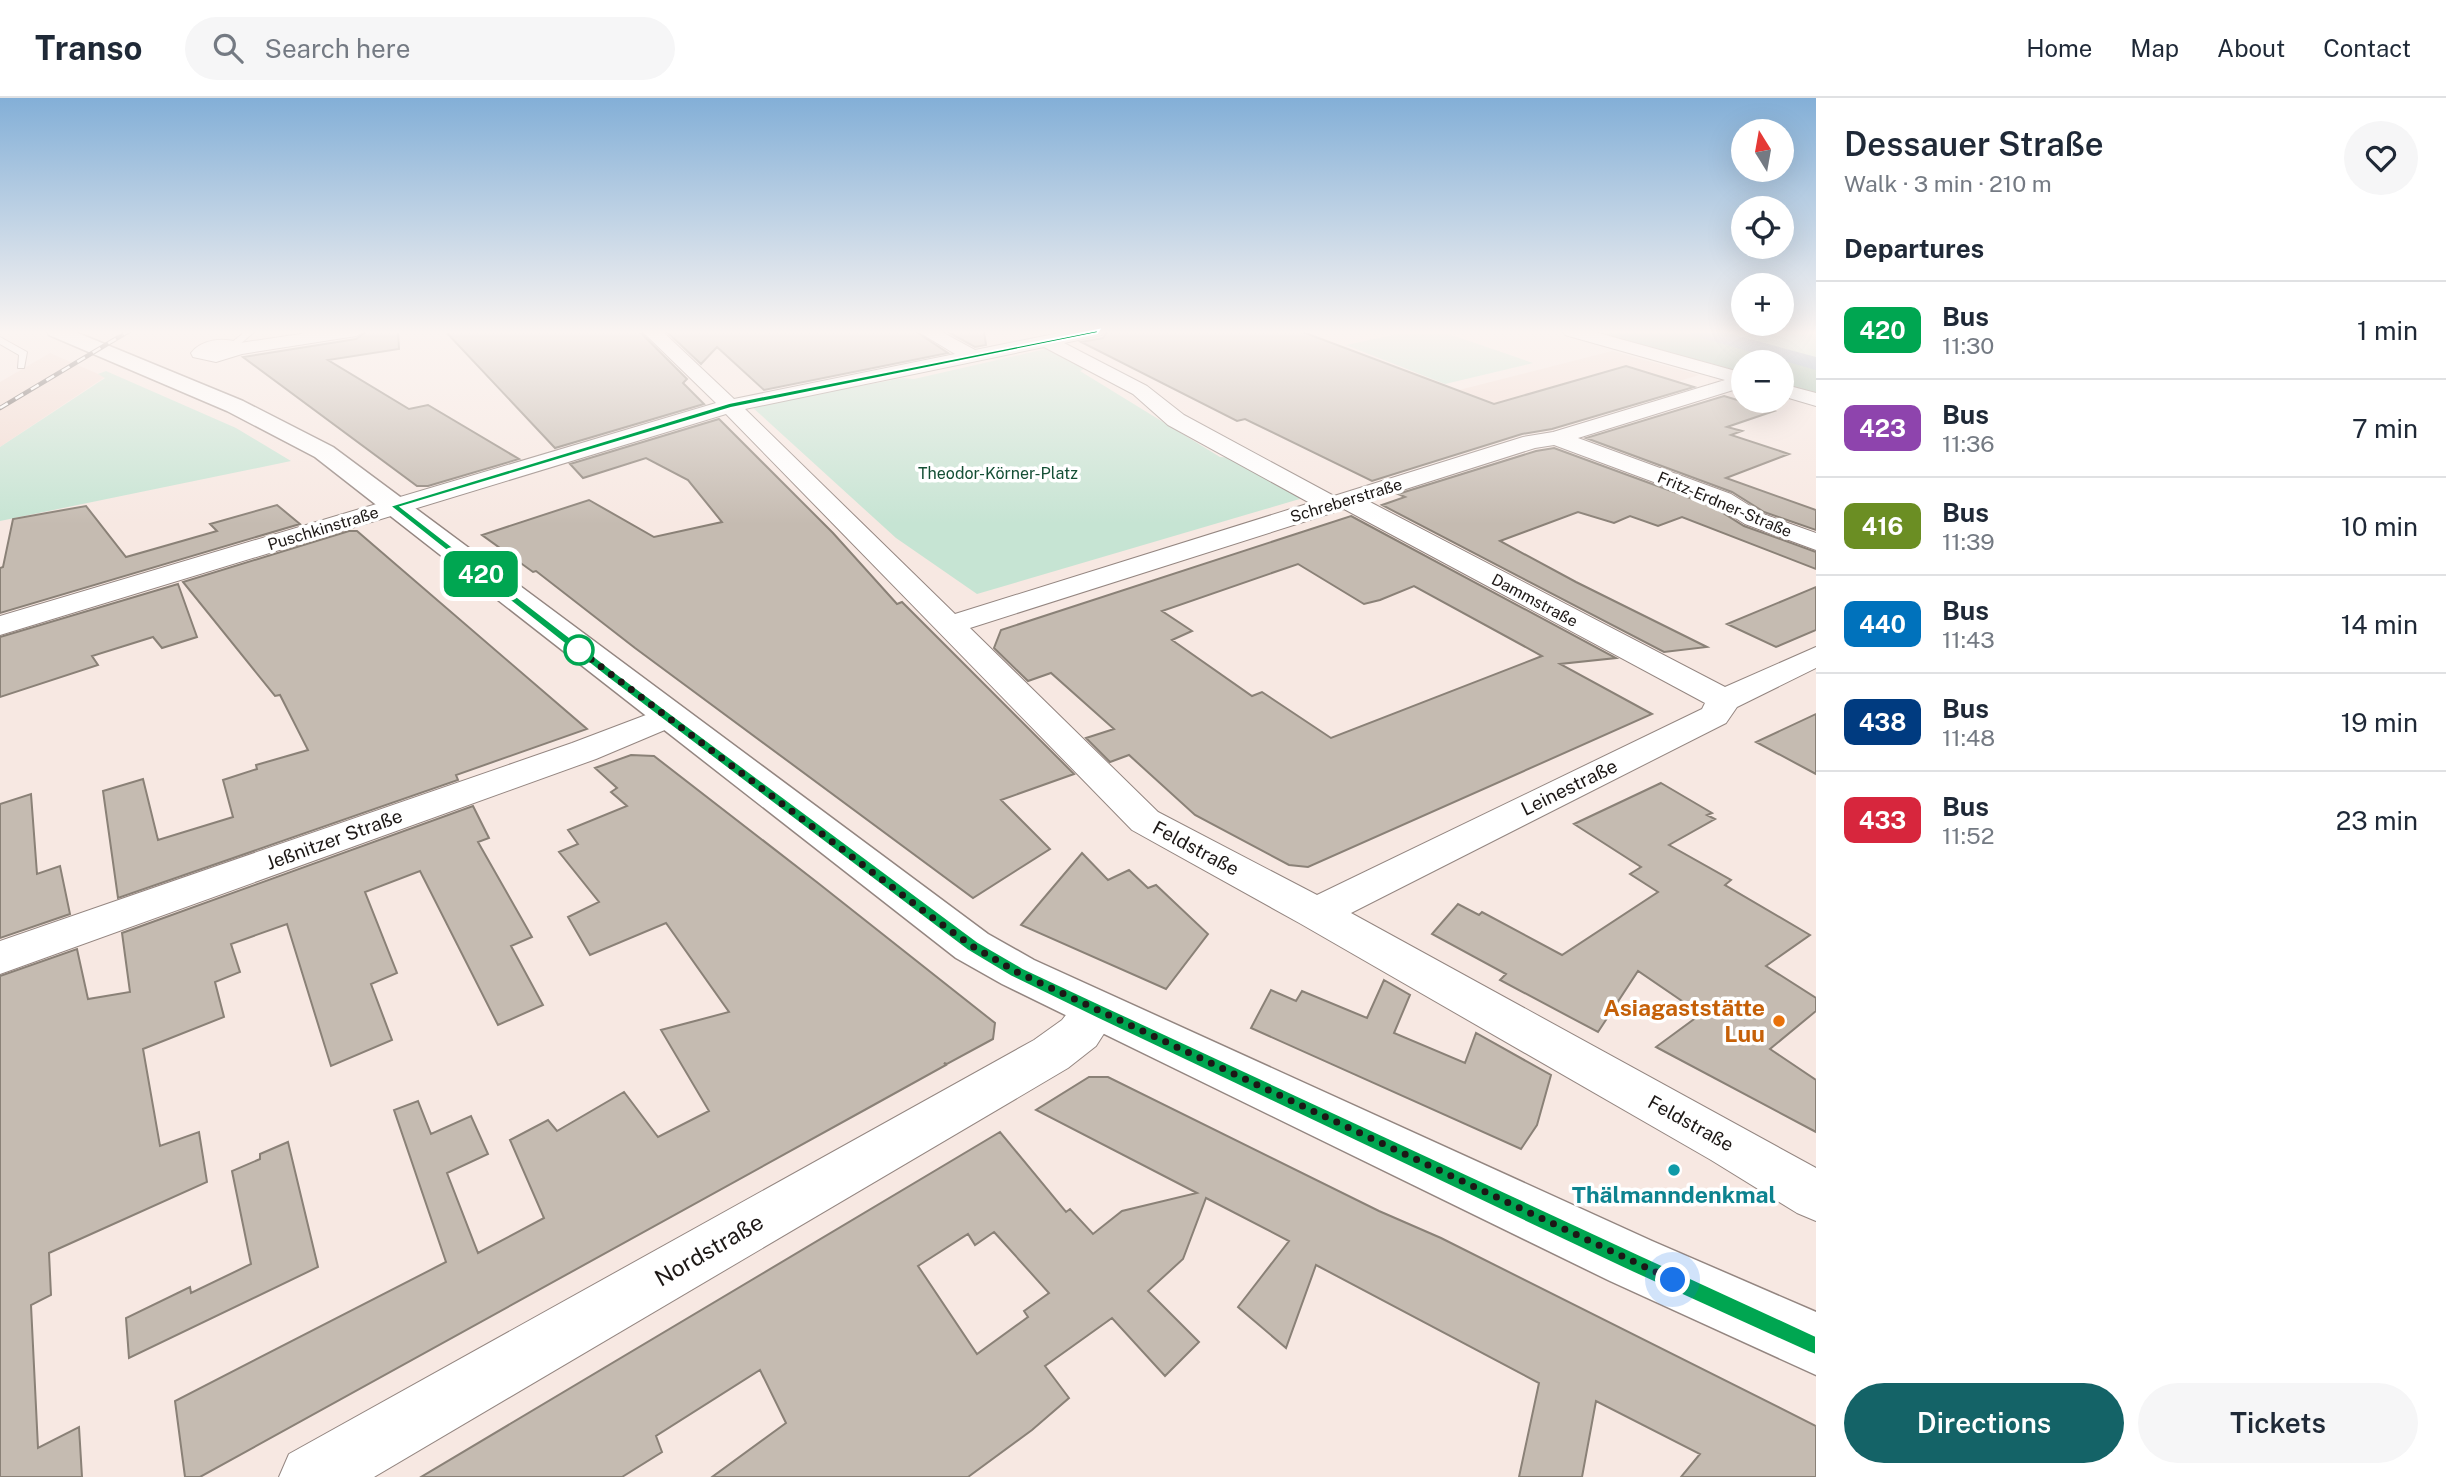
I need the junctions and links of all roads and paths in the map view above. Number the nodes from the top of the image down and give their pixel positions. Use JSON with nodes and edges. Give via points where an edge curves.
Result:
{"nodes":[{"id":1,"x":207,"y":395,"type":"edge"},
{"id":2,"x":718,"y":395,"type":"edge"},
{"id":3,"x":781,"y":395,"type":"edge"},
{"id":4,"x":1146,"y":395,"type":"edge"},
{"id":5,"x":1693,"y":395,"type":"edge"},
{"id":6,"x":729,"y":406,"type":"junction"},
{"id":7,"x":1556,"y":438,"type":"junction"},
{"id":8,"x":1338,"y":502,"type":"junction"},
{"id":9,"x":394,"y":506,"type":"junction"},
{"id":10,"x":1816,"y":542,"type":"edge"},
{"id":11,"x":0,"y":625,"type":"edge"},
{"id":12,"x":950,"y":625,"type":"junction"},
{"id":13,"x":1816,"y":656,"type":"edge"},
{"id":14,"x":1724,"y":700,"type":"junction"},
{"id":15,"x":667,"y":717,"type":"junction"},
{"id":16,"x":1316,"y":913,"type":"junction"},
{"id":17,"x":0,"y":958,"type":"edge"},
{"id":18,"x":1096,"y":1010,"type":"junction"},
{"id":19,"x":1816,"y":1196,"type":"edge"},
{"id":20,"x":1816,"y":1344,"type":"edge"},
{"id":21,"x":312,"y":1477,"type":"edge"}],
"edges":[{"from":1,"to":9,"type":"street","via":[[324,452]]},
{"from":2,"to":6,"type":"street","name":"Feldstraße"},
{"from":3,"to":6,"type":"street","name":"Puschkinstraße"},
{"from":4,"to":8,"type":"street","name":"Dammstraße","via":[[1176,420]]},
{"from":5,"to":7,"type":"street","name":"Schreberstraße"},
{"from":6,"to":9,"type":"street","name":"Puschkinstraße"},
{"from":6,"to":12,"type":"street","name":"Feldstraße"},
{"from":7,"to":8,"type":"street","name":"Schreberstraße"},
{"from":7,"to":10,"type":"street","name":"Fritz-Erdner-Straße","via":[[1721,499],[1754,519]]},
{"from":8,"to":12,"type":"street","name":"Schreberstraße"},
{"from":8,"to":14,"type":"street","name":"Dammstraße"},
{"from":9,"to":11,"type":"street","name":"Puschkinstraße"},
{"from":9,"to":15,"type":"street"},
{"from":12,"to":16,"type":"street","name":"Feldstraße","via":[[1145,821]]},
{"from":13,"to":14,"type":"street","name":"Leinestraße"},
{"from":14,"to":16,"type":"street","name":"Leinestraße","via":[[1714,716]]},
{"from":15,"to":17,"type":"street","name":"Jeßnitzer Straße","via":[[584,751]]},
{"from":15,"to":18,"type":"street","via":[[972,946]]},
{"from":16,"to":19,"type":"street","name":"Feldstraße"},
{"from":18,"to":20,"type":"street"},
{"from":18,"to":21,"type":"street","name":"Nordstraße","via":[[1079,1033],[1051,1054]]}]}
